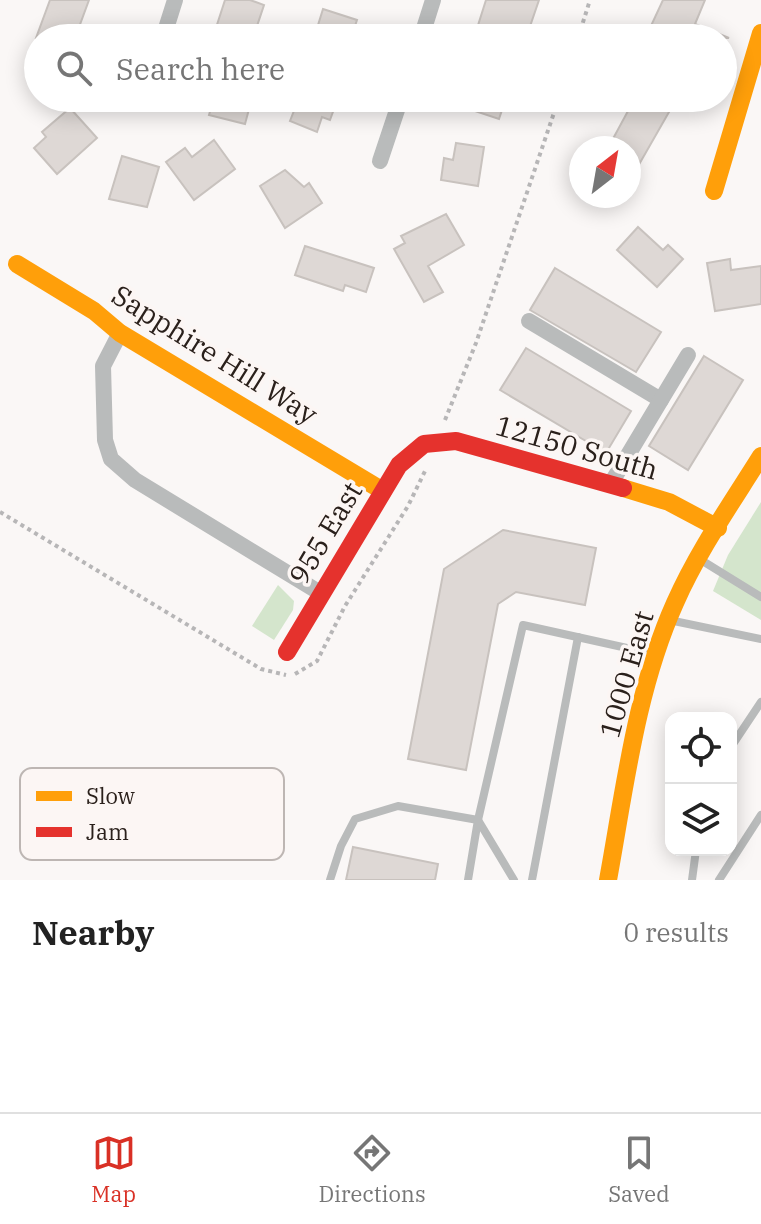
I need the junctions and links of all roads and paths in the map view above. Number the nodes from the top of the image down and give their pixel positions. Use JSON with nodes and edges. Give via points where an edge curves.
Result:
{"nodes":[{"id":1,"x":175,"y":0,"type":"edge"},
{"id":2,"x":433,"y":0,"type":"edge"},
{"id":3,"x":590,"y":0,"type":"edge"},
{"id":4,"x":167,"y":24,"type":"edge"},
{"id":5,"x":425,"y":24,"type":"edge"},
{"id":6,"x":582,"y":24,"type":"edge"},
{"id":7,"x":761,"y":33,"type":"edge"},
{"id":8,"x":396,"y":112,"type":"edge"},
{"id":9,"x":380,"y":161,"type":"dead end"},
{"id":10,"x":714,"y":191,"type":"dead end"},
{"id":11,"x":17,"y":264,"type":"dead end"},
{"id":12,"x":529,"y":321,"type":"dead end"},
{"id":13,"x":120,"y":333,"type":"junction"},
{"id":14,"x":688,"y":355,"type":"dead end"},
{"id":15,"x":661,"y":400,"type":"junction"},
{"id":16,"x":417,"y":446,"type":"joint"},
{"id":17,"x":761,"y":456,"type":"edge"},
{"id":18,"x":610,"y":485,"type":"junction"},
{"id":19,"x":383,"y":491,"type":"junction"},
{"id":20,"x":718,"y":528,"type":"junction"},
{"id":21,"x":700,"y":559,"type":"junction"},
{"id":22,"x":322,"y":594,"type":"junction"},
{"id":23,"x":761,"y":597,"type":"edge"},
{"id":24,"x":668,"y":620,"type":"junction"},
{"id":25,"x":578,"y":637,"type":"junction"},
{"id":26,"x":761,"y":639,"type":"edge"},
{"id":27,"x":287,"y":652,"type":"dead end"},
{"id":28,"x":656,"y":654,"type":"junction"},
{"id":29,"x":761,"y":702,"type":"edge"},
{"id":30,"x":737,"y":738,"type":"edge"},
{"id":31,"x":761,"y":815,"type":"edge"},
{"id":32,"x":478,"y":820,"type":"junction"},
{"id":33,"x":695,"y":856,"type":"edge"},
{"id":34,"x":330,"y":880,"type":"edge"},
{"id":35,"x":468,"y":880,"type":"edge"},
{"id":36,"x":514,"y":880,"type":"edge"},
{"id":37,"x":532,"y":880,"type":"edge"},
{"id":38,"x":608,"y":880,"type":"edge"},
{"id":39,"x":692,"y":880,"type":"edge"},
{"id":40,"x":719,"y":880,"type":"edge"}],
"edges":[{"from":1,"to":4,"type":"street"},
{"from":2,"to":5,"type":"street"},
{"from":3,"to":6,"type":"path"},
{"from":7,"to":10,"type":"street"},
{"from":8,"to":9,"type":"street"},
{"from":11,"to":13,"type":"street","name":"Sapphire Hill Way"},
{"from":12,"to":15,"type":"street"},
{"from":13,"to":19,"type":"street","name":"Sapphire Hill Way"},
{"from":13,"to":22,"type":"street","via":[[106,354],[102,378],[111,459],[135,480]]},
{"from":14,"to":15,"type":"street"},
{"from":15,"to":18,"type":"street"},
{"from":16,"to":18,"type":"street","name":"12150 South","via":[[456,441]]},
{"from":16,"to":19,"type":"street","name":"955 East"},
{"from":17,"to":20,"type":"street","name":"1000 East"},
{"from":18,"to":20,"type":"street","name":"12150 South","via":[[669,502]]},
{"from":19,"to":22,"type":"street","name":"955 East"},
{"from":20,"to":21,"type":"street","name":"1000 East"},
{"from":21,"to":23,"type":"lane"},
{"from":21,"to":24,"type":"street","name":"1000 East"},
{"from":22,"to":27,"type":"street","name":"955 East"},
{"from":24,"to":26,"type":"lane"},
{"from":24,"to":28,"type":"street","name":"1000 East"},
{"from":25,"to":28,"type":"lane"},
{"from":25,"to":32,"type":"lane","via":[[523,625]]},
{"from":25,"to":37,"type":"lane"},
{"from":28,"to":38,"type":"street","name":"1000 East"},
{"from":29,"to":30,"type":"lane"},
{"from":31,"to":40,"type":"lane"},
{"from":32,"to":34,"type":"lane","via":[[398,806],[355,819]]},
{"from":32,"to":35,"type":"lane"},
{"from":32,"to":36,"type":"lane"},
{"from":33,"to":39,"type":"lane"}]}
